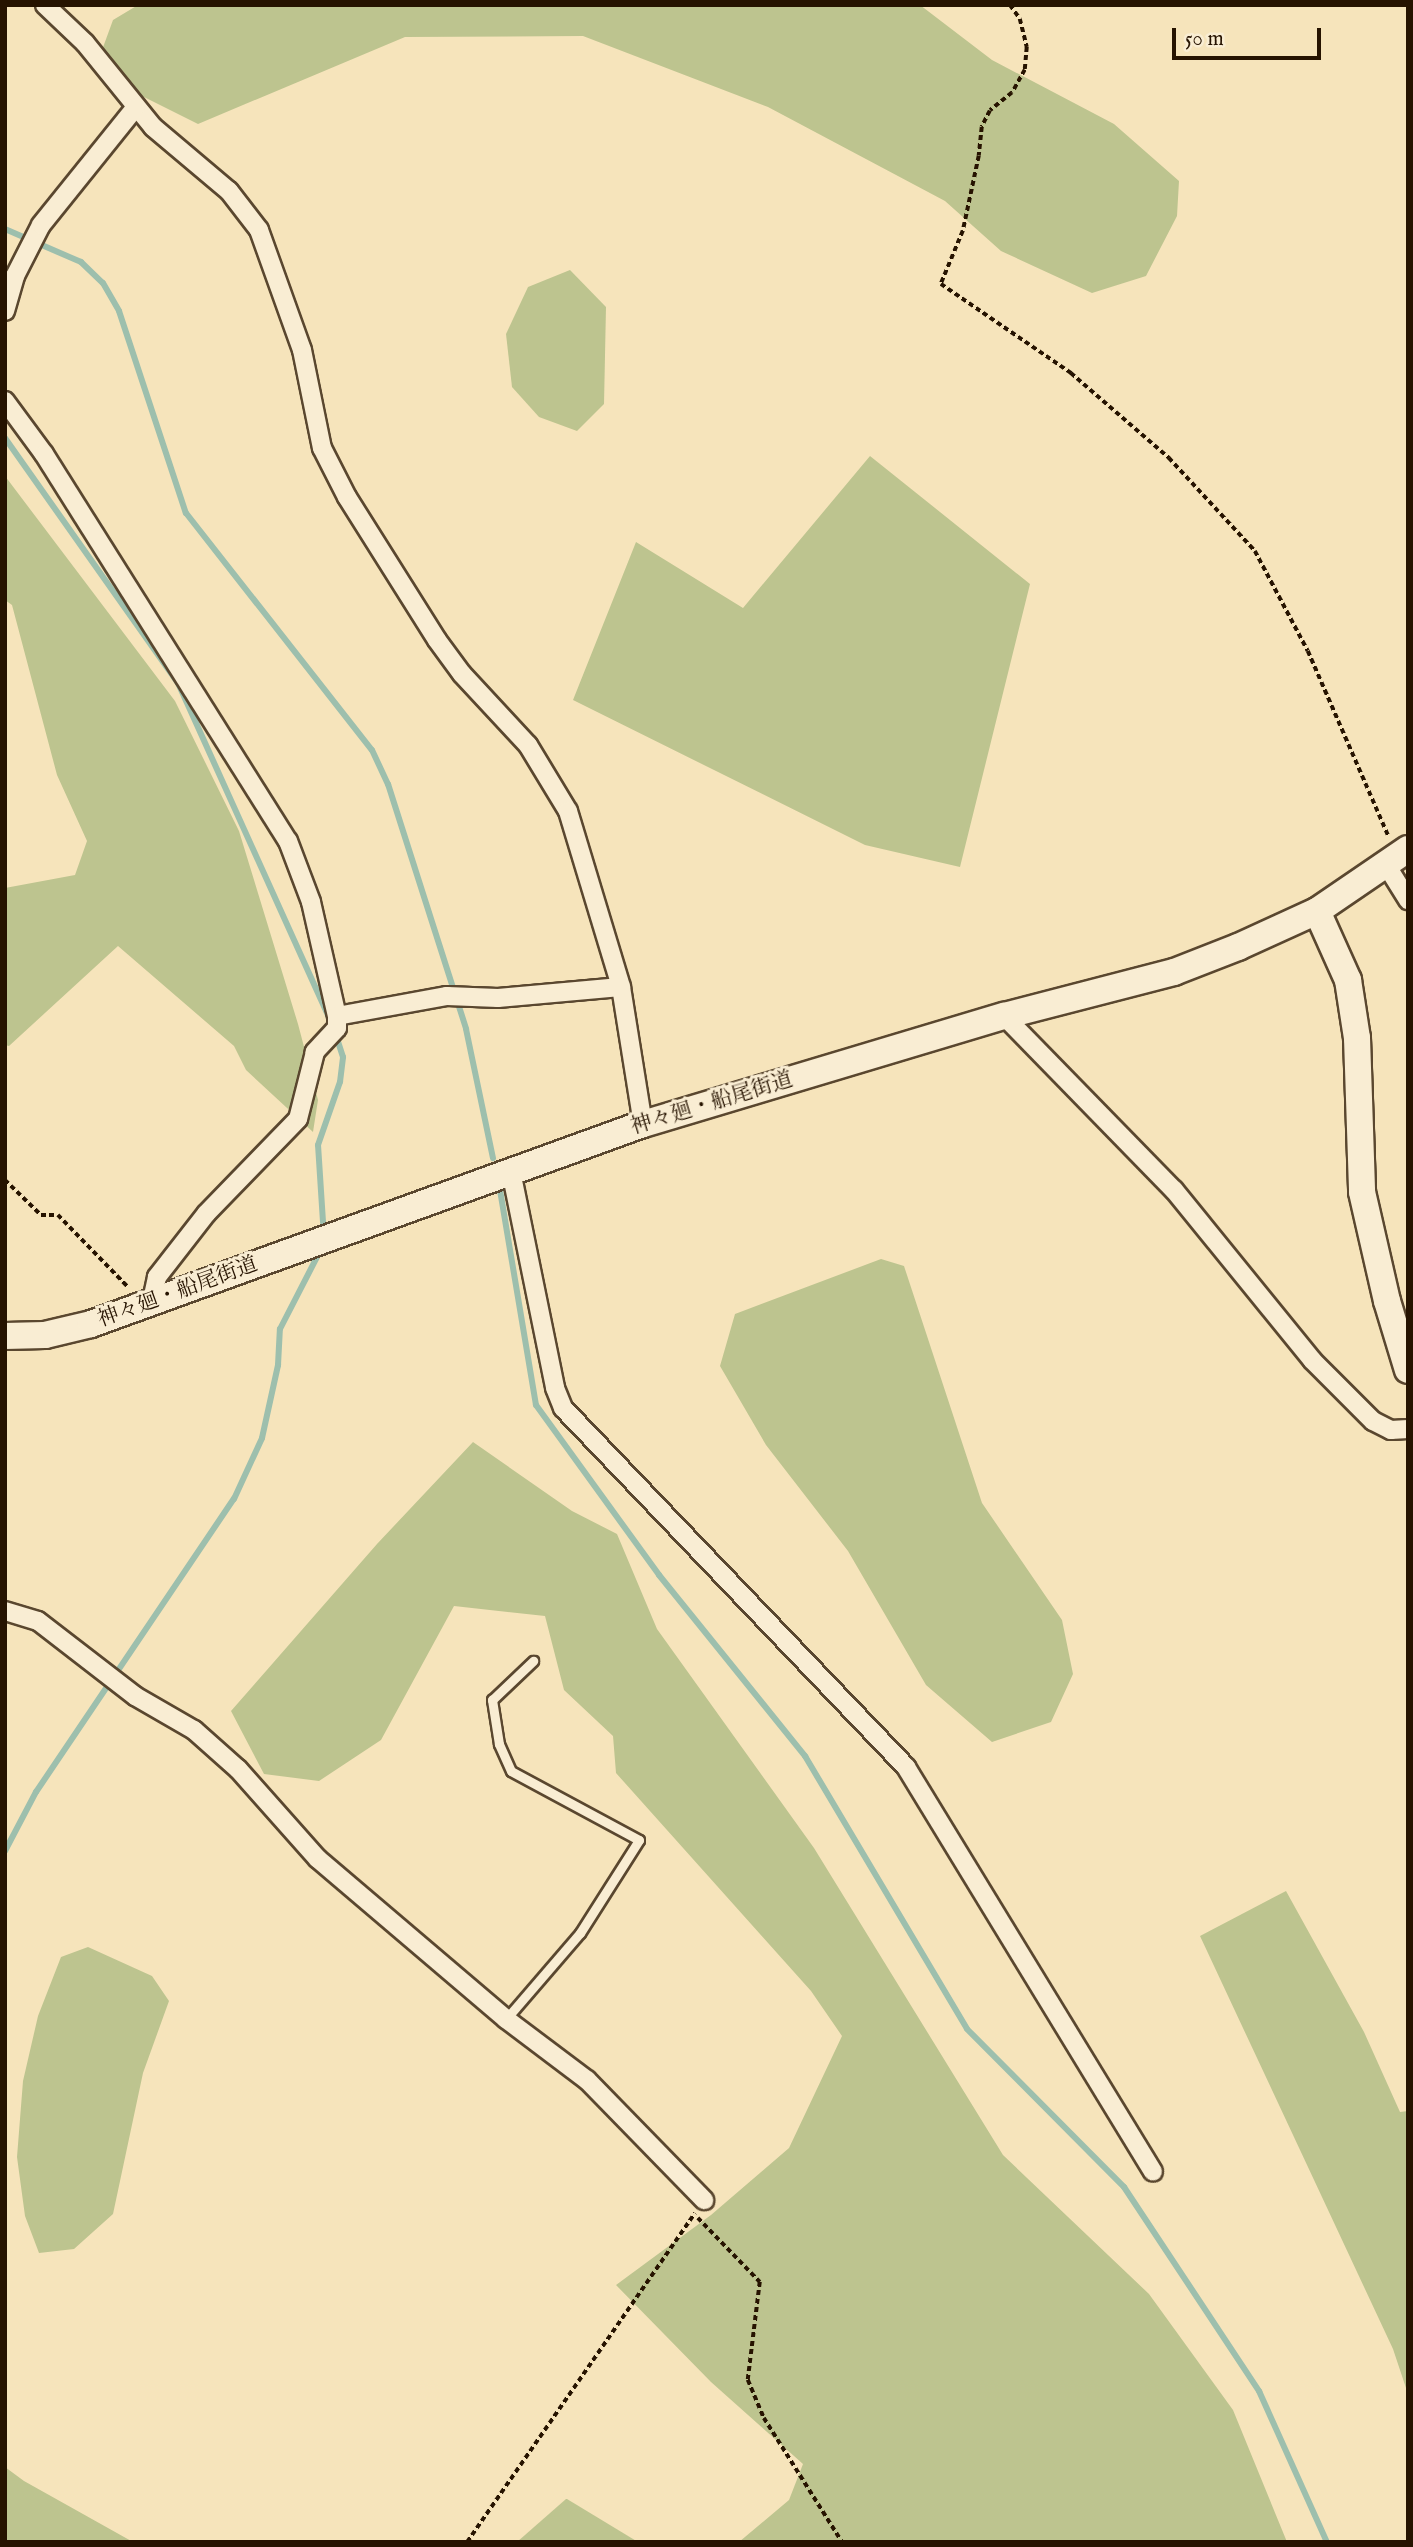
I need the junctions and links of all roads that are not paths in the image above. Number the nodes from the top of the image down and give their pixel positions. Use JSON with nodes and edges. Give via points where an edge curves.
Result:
{"nodes":[{"id":1,"x":45,"y":5,"type":"edge"},
{"id":2,"x":135,"y":108,"type":"junction"},
{"id":3,"x":5,"y":311,"type":"edge"},
{"id":4,"x":5,"y":401,"type":"edge"},
{"id":5,"x":1397,"y":856,"type":"edge"},
{"id":6,"x":1408,"y":900,"type":"edge"},
{"id":7,"x":1317,"y":912,"type":"junction"},
{"id":8,"x":621,"y":987,"type":"junction"},
{"id":9,"x":1004,"y":1016,"type":"junction"},
{"id":10,"x":337,"y":1022,"type":"junction"},
{"id":11,"x":643,"y":1124,"type":"junction"},
{"id":12,"x":502,"y":1174,"type":"junction"},
{"id":13,"x":148,"y":1301,"type":"junction"},
{"id":14,"x":5,"y":1336,"type":"edge"},
{"id":15,"x":1408,"y":1370,"type":"edge"},
{"id":16,"x":1408,"y":1429,"type":"edge"},
{"id":17,"x":5,"y":1611,"type":"edge"},
{"id":18,"x":533,"y":1661,"type":"dead end"},
{"id":19,"x":506,"y":2019,"type":"junction"},
{"id":20,"x":1153,"y":2171,"type":"dead end"},
{"id":21,"x":704,"y":2200,"type":"dead end"}],
"edges":[{"from":1,"to":2,"type":"street","via":[[85,43]]},
{"from":2,"to":3,"type":"street","via":[[39,229],[15,276]]},
{"from":2,"to":8,"type":"street","via":[[229,191],[259,230],[302,350],[322,448],[347,497],[437,640],[528,745],[568,811]]},
{"from":4,"to":10,"type":"street","via":[[44,454],[288,841],[311,902]]},
{"from":5,"to":6,"type":"street"},
{"from":5,"to":7,"type":"street","name":"神々廻・船尾街道"},
{"from":7,"to":9,"type":"street","name":"神々廻・船尾街道","via":[[1174,972]]},
{"from":7,"to":15,"type":"street","via":[[1348,980],[1357,1038],[1362,1192]]},
{"from":8,"to":10,"type":"street","via":[[498,998],[447,996]]},
{"from":8,"to":11,"type":"street"},
{"from":9,"to":11,"type":"street","name":"神々廻・船尾街道"},
{"from":9,"to":16,"type":"street","via":[[1174,1190],[1312,1360],[1373,1421],[1391,1430]]},
{"from":10,"to":13,"type":"street","via":[[314,1052],[298,1119],[206,1214],[157,1278]]},
{"from":11,"to":12,"type":"street","name":"神々廻・船尾街道"},
{"from":12,"to":13,"type":"street","name":"神々廻・船尾街道"},
{"from":12,"to":20,"type":"street","via":[[563,1408],[906,1767]]},
{"from":13,"to":14,"type":"street","name":"神々廻・船尾街道","via":[[91,1324],[45,1335]]},
{"from":17,"to":19,"type":"street","via":[[38,1621],[135,1696],[194,1730],[238,1769],[318,1859]]},
{"from":18,"to":19,"type":"lane","via":[[492,1700],[499,1744],[511,1771],[639,1840],[580,1933]]},
{"from":19,"to":21,"type":"street","via":[[586,2080]]}]}
